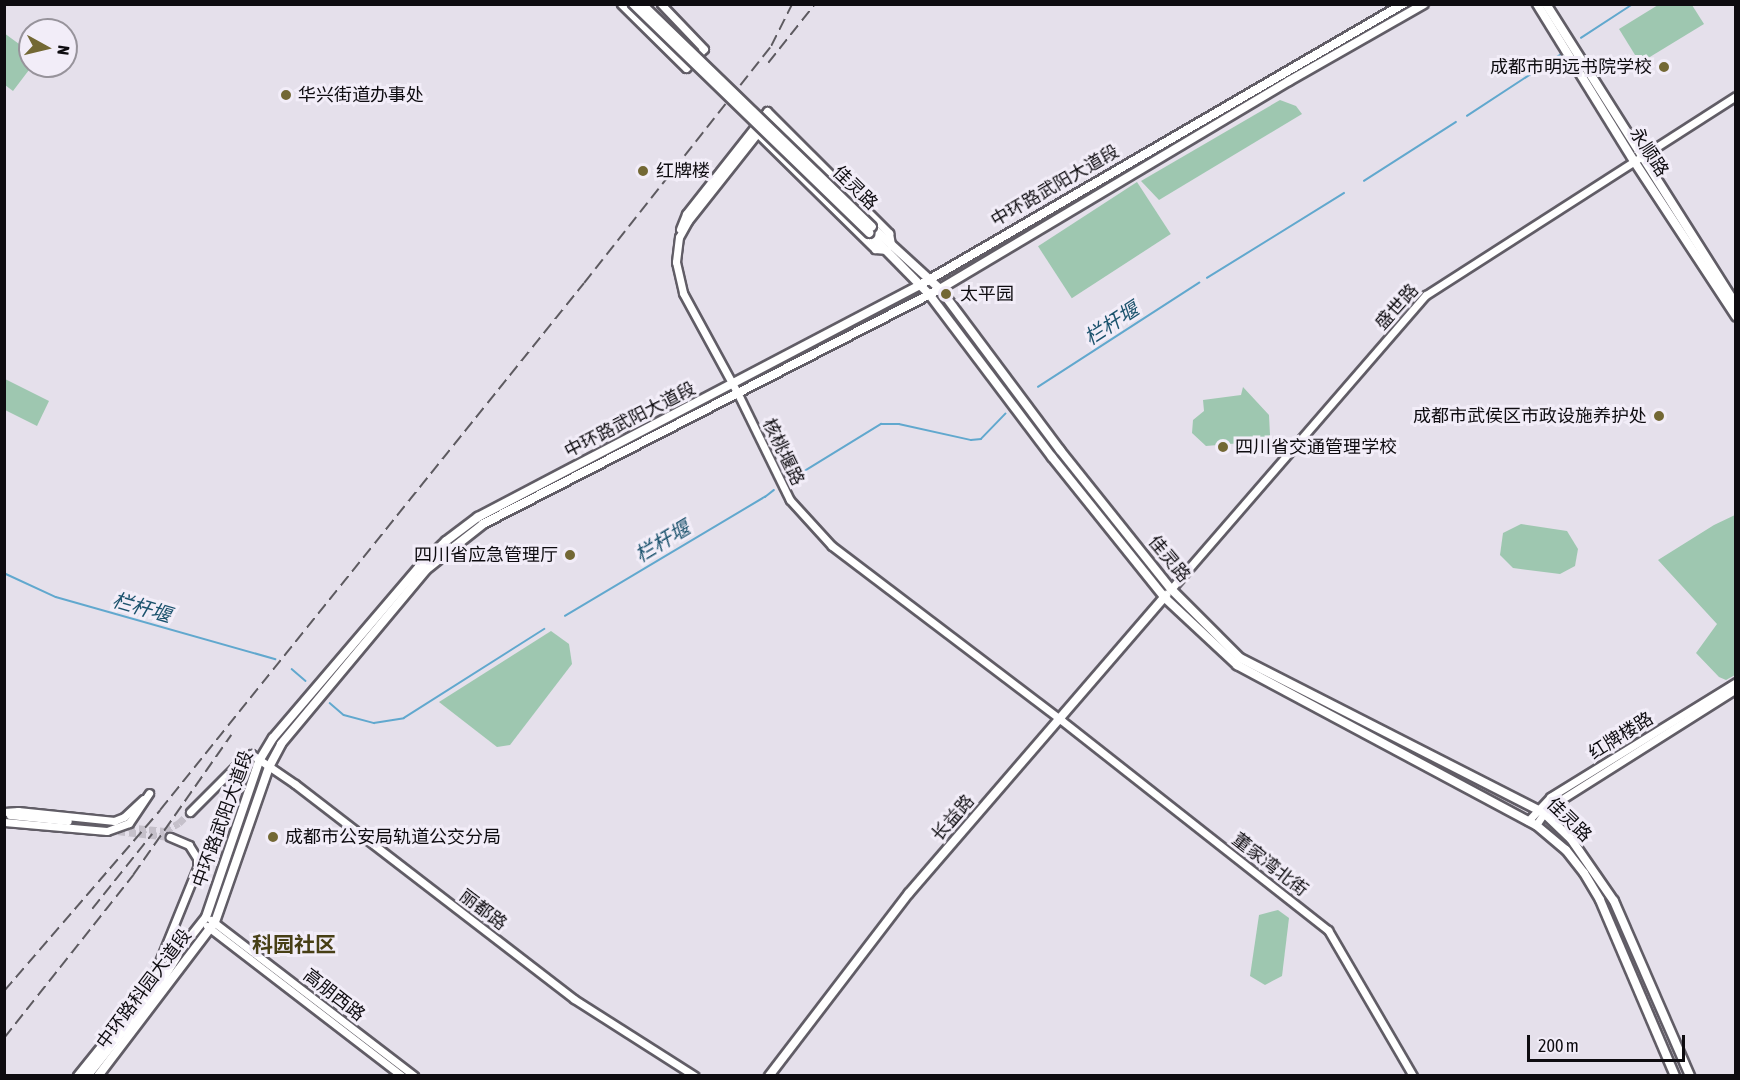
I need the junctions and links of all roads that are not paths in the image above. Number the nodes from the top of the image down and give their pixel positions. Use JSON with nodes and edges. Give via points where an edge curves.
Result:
{"nodes":[{"id":1,"x":621,"y":4,"type":"edge"},
{"id":2,"x":633,"y":4,"type":"edge"},
{"id":3,"x":642,"y":4,"type":"edge"},
{"id":4,"x":661,"y":4,"type":"edge"},
{"id":5,"x":1403,"y":4,"type":"edge"},
{"id":6,"x":1424,"y":4,"type":"edge"},
{"id":7,"x":1537,"y":4,"type":"edge"},
{"id":8,"x":1546,"y":4,"type":"edge"},
{"id":9,"x":1736,"y":96,"type":"edge"},
{"id":10,"x":754,"y":130,"type":"junction"},
{"id":11,"x":1638,"y":159,"type":"junction"},
{"id":12,"x":871,"y":230,"type":"junction"},
{"id":13,"x":889,"y":248,"type":"junction"},
{"id":14,"x":930,"y":278,"type":"junction"},
{"id":15,"x":920,"y":285,"type":"junction"},
{"id":16,"x":940,"y":289,"type":"junction"},
{"id":17,"x":929,"y":294,"type":"junction"},
{"id":18,"x":1736,"y":304,"type":"edge"},
{"id":19,"x":1736,"y":316,"type":"edge"},
{"id":20,"x":733,"y":385,"type":"junction"},
{"id":21,"x":738,"y":394,"type":"junction"},
{"id":22,"x":1171,"y":589,"type":"junction"},
{"id":23,"x":1164,"y":597,"type":"junction"},
{"id":24,"x":1736,"y":682,"type":"edge"},
{"id":25,"x":1736,"y":688,"type":"edge"},
{"id":26,"x":1061,"y":720,"type":"junction"},
{"id":27,"x":259,"y":761,"type":"junction"},
{"id":28,"x":268,"y":767,"type":"junction"},
{"id":29,"x":1540,"y":811,"type":"junction"},
{"id":30,"x":190,"y":812,"type":"tunnel mouth"},
{"id":31,"x":4,"y":813,"type":"edge"},
{"id":32,"x":4,"y":820,"type":"edge"},
{"id":33,"x":1532,"y":823,"type":"junction"},
{"id":34,"x":97,"y":826,"type":"junction"},
{"id":35,"x":170,"y":837,"type":"tunnel mouth"},
{"id":36,"x":204,"y":920,"type":"junction"},
{"id":37,"x":213,"y":925,"type":"junction"},
{"id":38,"x":177,"y":955,"type":"joint"},
{"id":39,"x":152,"y":988,"type":"junction"},
{"id":40,"x":78,"y":1076,"type":"edge"},
{"id":41,"x":86,"y":1076,"type":"edge"},
{"id":42,"x":98,"y":1076,"type":"edge"},
{"id":43,"x":402,"y":1076,"type":"edge"},
{"id":44,"x":414,"y":1076,"type":"edge"},
{"id":45,"x":695,"y":1076,"type":"edge"},
{"id":46,"x":769,"y":1076,"type":"edge"},
{"id":47,"x":1413,"y":1076,"type":"edge"},
{"id":48,"x":1675,"y":1076,"type":"edge"},
{"id":49,"x":1690,"y":1076,"type":"edge"}],
"edges":[{"from":1,"to":4,"type":"street","via":[[686,68],[704,49]]},
{"from":2,"to":12,"type":"main road","name":"佳灵路","bridge":true},
{"from":3,"to":12,"type":"main road","name":"佳灵路","bridge":true},
{"from":5,"to":14,"type":"main road","name":"中环路武阳大道段"},
{"from":6,"to":16,"type":"main road","name":"中环路武阳大道段"},
{"from":7,"to":11,"type":"main road","name":"永顺路"},
{"from":8,"to":11,"type":"main road"},
{"from":9,"to":11,"type":"street","name":"盛世路"},
{"from":10,"to":13,"type":"street","via":[[876,249]]},
{"from":10,"to":13,"type":"street","via":[[767,111],[889,233]]},
{"from":10,"to":20,"type":"street","name":"核桃堰路","via":[[679,237],[676,251],[678,278]]},
{"from":11,"to":18,"type":"main road"},
{"from":11,"to":19,"type":"main road","name":"永顺路"},
{"from":11,"to":22,"type":"street","name":"盛世路","via":[[1426,295]]},
{"from":12,"to":13,"type":"main road","name":"佳灵路"},
{"from":13,"to":14,"type":"main road","name":"佳灵路"},
{"from":13,"to":15,"type":"main road","name":"佳灵路"},
{"from":14,"to":15,"type":"main road","name":"中环路武阳大道段"},
{"from":14,"to":16,"type":"main road","name":"佳灵路"},
{"from":15,"to":17,"type":"main road","name":"佳灵路"},
{"from":15,"to":20,"type":"main road","name":"中环路武阳大道段"},
{"from":16,"to":17,"type":"main road","name":"中环路武阳大道段"},
{"from":16,"to":22,"type":"main road","name":"佳灵路","via":[[1060,450]]},
{"from":17,"to":21,"type":"main road","name":"中环路武阳大道段"},
{"from":17,"to":23,"type":"main road","name":"佳灵路"},
{"from":20,"to":21,"type":"street","name":"核桃堰路"},
{"from":20,"to":27,"type":"main road","name":"中环路武阳大道段","via":[[478,517],[446,540],[273,738]]},
{"from":21,"to":26,"type":"street","name":"核桃堰路","via":[[790,500],[810,525],[832,546]]},
{"from":21,"to":28,"type":"main road","name":"中环路武阳大道段","via":[[483,524],[426,570],[281,744]]},
{"from":22,"to":23,"type":"main road","name":"长益路"},
{"from":22,"to":29,"type":"main road","name":"佳灵路","via":[[1240,658]]},
{"from":23,"to":26,"type":"main road","name":"长益路"},
{"from":23,"to":33,"type":"main road","name":"佳灵路","via":[[1237,665]]},
{"from":24,"to":29,"type":"street","name":"红牌楼路","via":[[1550,798]]},
{"from":25,"to":29,"type":"street","name":"红牌楼路"},
{"from":26,"to":46,"type":"main road","name":"长益路","via":[[909,894]]},
{"from":26,"to":47,"type":"street","name":"董家湾北街","via":[[1328,930]]},
{"from":27,"to":28,"type":"street","name":"丽都路"},
{"from":27,"to":30,"type":"street","via":[[248,754]]},
{"from":27,"to":36,"type":"main road","name":"中环路武阳大道段"},
{"from":28,"to":37,"type":"main road","name":"中环路武阳大道段"},
{"from":28,"to":45,"type":"street","name":"丽都路","via":[[574,999]]},
{"from":29,"to":33,"type":"street","name":"红牌楼路"},
{"from":29,"to":49,"type":"main road","name":"佳灵路","via":[[1571,840],[1614,901]]},
{"from":31,"to":34,"type":"street"},
{"from":32,"to":34,"type":"street"},
{"from":33,"to":48,"type":"main road","name":"佳灵路","via":[[1566,850],[1600,900]]},
{"from":34,"to":34,"type":"street","via":[[115,830],[129,823],[149,793],[124,817]]},
{"from":35,"to":39,"type":"street","via":[[189,845],[197,858],[197,868]]},
{"from":36,"to":37,"type":"street","name":"高朋西路"},
{"from":36,"to":38,"type":"main road","name":"中环路武阳大道段"},
{"from":37,"to":42,"type":"main road","name":"中环路科园大道段"},
{"from":37,"to":43,"type":"street","name":"高朋西路"},
{"from":37,"to":44,"type":"street","name":"高朋西路"},
{"from":38,"to":39,"type":"highway"},
{"from":39,"to":40,"type":"main road"},
{"from":39,"to":41,"type":"highway"}]}
